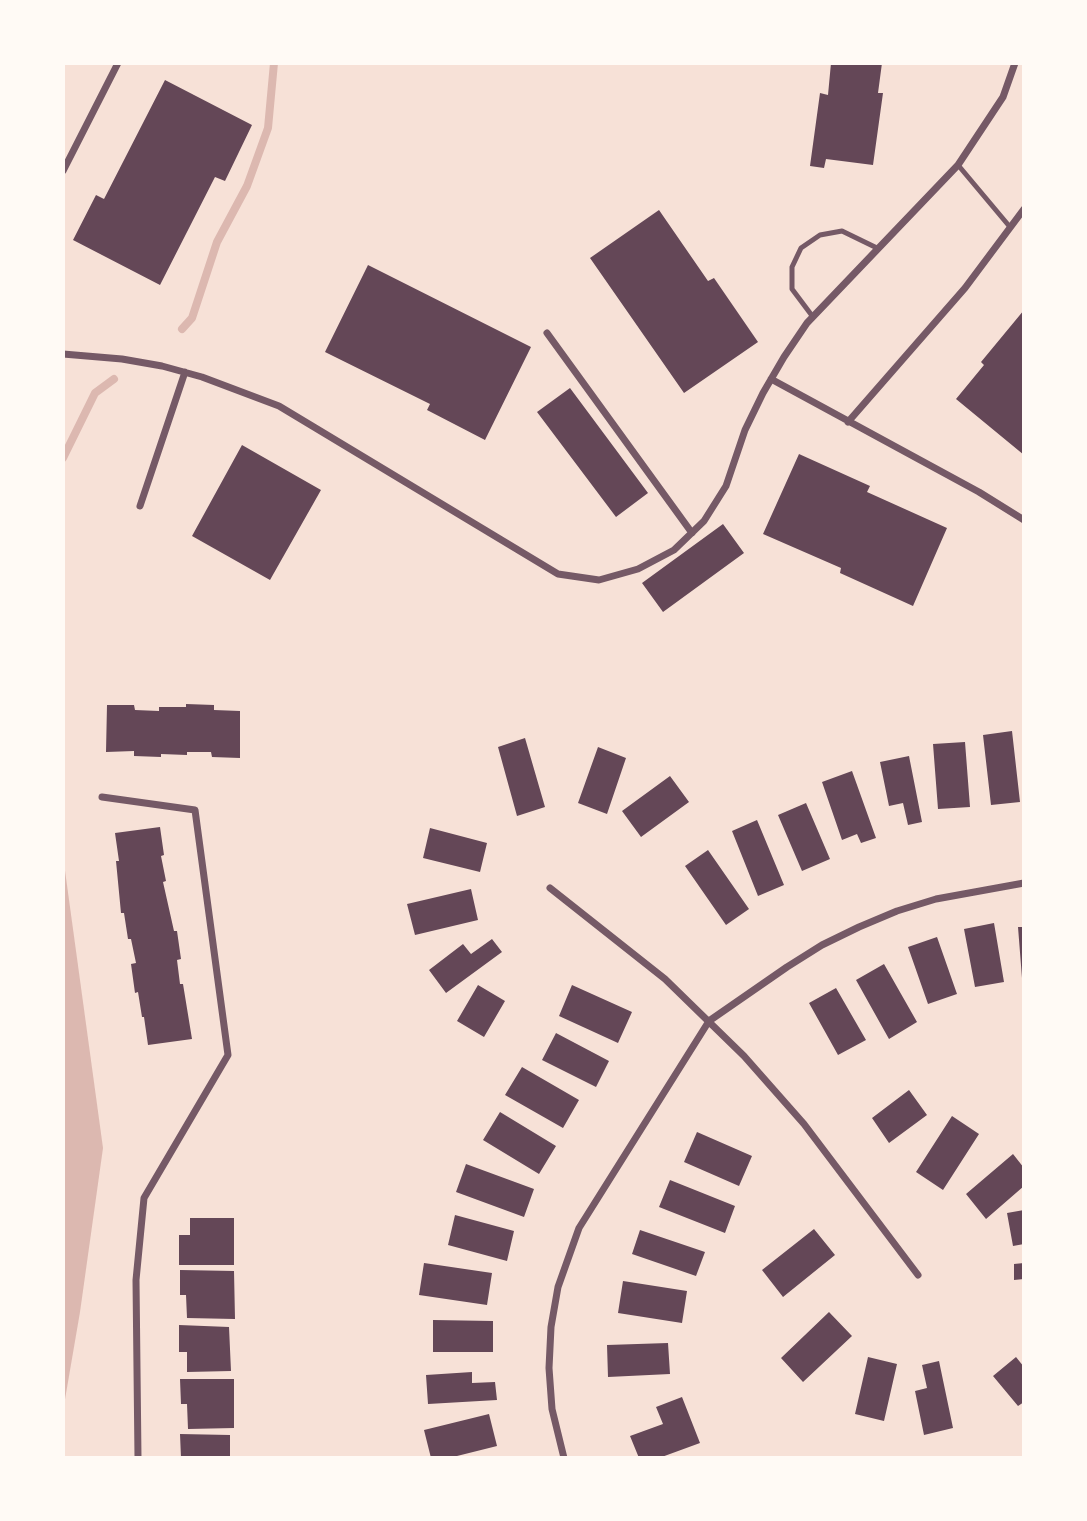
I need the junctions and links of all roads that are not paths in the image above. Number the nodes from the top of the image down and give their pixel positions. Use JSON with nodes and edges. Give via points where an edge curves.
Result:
{"nodes":[{"id":1,"x":118,"y":63,"type":"edge"},
{"id":2,"x":1015,"y":63,"type":"edge"},
{"id":3,"x":958,"y":165,"type":"junction"},
{"id":4,"x":63,"y":171,"type":"edge"},
{"id":5,"x":1024,"y":209,"type":"edge"},
{"id":6,"x":1010,"y":228,"type":"junction"},
{"id":7,"x":877,"y":248,"type":"junction"},
{"id":8,"x":813,"y":317,"type":"junction"},
{"id":9,"x":547,"y":333,"type":"dead end"},
{"id":10,"x":63,"y":354,"type":"edge"},
{"id":11,"x":185,"y":372,"type":"junction"},
{"id":12,"x":771,"y":379,"type":"junction"},
{"id":13,"x":848,"y":422,"type":"junction"},
{"id":14,"x":139,"y":506,"type":"dead end"},
{"id":15,"x":1024,"y":520,"type":"edge"},
{"id":16,"x":692,"y":533,"type":"junction"},
{"id":17,"x":102,"y":797,"type":"dead end"},
{"id":18,"x":1024,"y":883,"type":"edge"},
{"id":19,"x":550,"y":888,"type":"dead end"},
{"id":20,"x":709,"y":1021,"type":"junction"},
{"id":21,"x":918,"y":1275,"type":"dead end"},
{"id":22,"x":138,"y":1458,"type":"edge"},
{"id":23,"x":564,"y":1458,"type":"edge"}],
"edges":[{"from":1,"to":4,"type":"street"},
{"from":2,"to":3,"type":"street","via":[[1003,97]]},
{"from":3,"to":6,"type":"lane"},
{"from":3,"to":7,"type":"street"},
{"from":5,"to":6,"type":"street"},
{"from":6,"to":13,"type":"street","via":[[965,288]]},
{"from":7,"to":8,"type":"street"},
{"from":7,"to":8,"type":"lane","via":[[842,231],[820,235],[801,248],[792,267],[792,289]]},
{"from":8,"to":12,"type":"street"},
{"from":9,"to":16,"type":"street"},
{"from":10,"to":11,"type":"street","via":[[122,359]]},
{"from":11,"to":14,"type":"street"},
{"from":11,"to":16,"type":"street","via":[[279,406],[558,574],[598,580],[638,569],[674,550]]},
{"from":12,"to":13,"type":"street"},
{"from":12,"to":16,"type":"street","via":[[745,430],[726,486]]},
{"from":13,"to":15,"type":"street"},
{"from":17,"to":22,"type":"street","via":[[195,810],[228,1055],[144,1198],[136,1280]]},
{"from":18,"to":20,"type":"street","via":[[936,899],[859,927],[822,945]]},
{"from":19,"to":20,"type":"street"},
{"from":20,"to":21,"type":"street","via":[[804,1124]]},
{"from":20,"to":23,"type":"street","via":[[579,1228],[558,1286],[549,1368],[552,1409]]}]}
